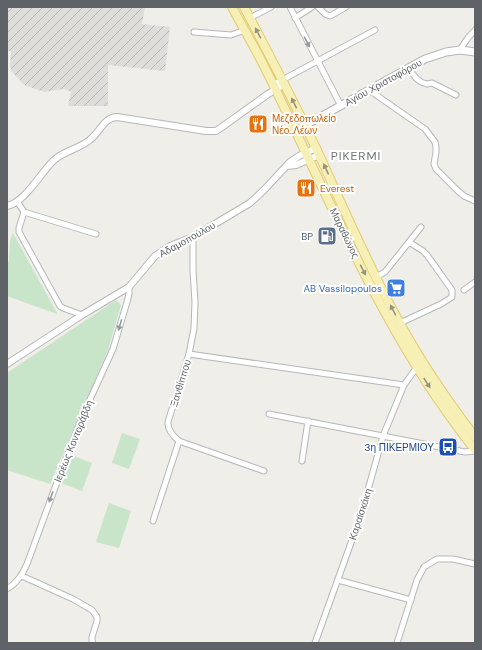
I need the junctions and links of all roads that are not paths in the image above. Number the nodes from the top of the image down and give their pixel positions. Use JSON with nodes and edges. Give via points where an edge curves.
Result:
{"nodes":[{"id":1,"x":232,"y":7,"type":"edge"},
{"id":2,"x":244,"y":7,"type":"edge"},
{"id":3,"x":271,"y":7,"type":"edge"},
{"id":4,"x":290,"y":7,"type":"edge"},
{"id":5,"x":312,"y":7,"type":"edge"},
{"id":6,"x":318,"y":7,"type":"edge"},
{"id":7,"x":346,"y":7,"type":"edge"},
{"id":8,"x":250,"y":18,"type":"junction"},
{"id":9,"x":295,"y":18,"type":"junction"},
{"id":10,"x":244,"y":30,"type":"junction"},
{"id":11,"x":375,"y":30,"type":"dead end"},
{"id":12,"x":475,"y":30,"type":"edge"},
{"id":13,"x":194,"y":32,"type":"dead end"},
{"id":14,"x":460,"y":50,"type":"junction"},
{"id":15,"x":475,"y":52,"type":"edge"},
{"id":16,"x":318,"y":61,"type":"junction"},
{"id":17,"x":408,"y":68,"type":"junction"},
{"id":18,"x":284,"y":82,"type":"junction"},
{"id":19,"x":274,"y":87,"type":"junction"},
{"id":20,"x":369,"y":90,"type":"junction"},
{"id":21,"x":456,"y":95,"type":"dead end"},
{"id":22,"x":341,"y":106,"type":"junction"},
{"id":23,"x":305,"y":125,"type":"junction"},
{"id":24,"x":295,"y":130,"type":"junction"},
{"id":25,"x":317,"y":151,"type":"junction"},
{"id":26,"x":307,"y":156,"type":"junction"},
{"id":27,"x":17,"y":201,"type":"junction"},
{"id":28,"x":475,"y":201,"type":"edge"},
{"id":29,"x":7,"y":206,"type":"edge"},
{"id":30,"x":24,"y":212,"type":"junction"},
{"id":31,"x":421,"y":227,"type":"dead end"},
{"id":32,"x":96,"y":234,"type":"dead end"},
{"id":33,"x":193,"y":237,"type":"junction"},
{"id":34,"x":410,"y":242,"type":"junction"},
{"id":35,"x":376,"y":277,"type":"junction"},
{"id":36,"x":475,"y":282,"type":"edge"},
{"id":37,"x":129,"y":287,"type":"junction"},
{"id":38,"x":464,"y":290,"type":"dead end"},
{"id":39,"x":82,"y":315,"type":"junction"},
{"id":40,"x":400,"y":323,"type":"junction"},
{"id":41,"x":189,"y":354,"type":"junction"},
{"id":42,"x":7,"y":364,"type":"edge"},
{"id":43,"x":417,"y":367,"type":"junction"},
{"id":44,"x":404,"y":385,"type":"junction"},
{"id":45,"x":269,"y":414,"type":"dead end"},
{"id":46,"x":308,"y":421,"type":"junction"},
{"id":47,"x":383,"y":436,"type":"junction"},
{"id":48,"x":475,"y":437,"type":"edge"},
{"id":49,"x":179,"y":440,"type":"junction"},
{"id":50,"x":475,"y":450,"type":"edge"},
{"id":51,"x":302,"y":461,"type":"dead end"},
{"id":52,"x":264,"y":471,"type":"dead end"},
{"id":53,"x":153,"y":521,"type":"dead end"},
{"id":54,"x":475,"y":564,"type":"edge"},
{"id":55,"x":22,"y":576,"type":"junction"},
{"id":56,"x":338,"y":580,"type":"junction"},
{"id":57,"x":7,"y":589,"type":"edge"},
{"id":58,"x":411,"y":600,"type":"junction"},
{"id":59,"x":93,"y":643,"type":"edge"},
{"id":60,"x":315,"y":643,"type":"edge"},
{"id":61,"x":397,"y":643,"type":"edge"}],
"edges":[{"from":1,"to":10,"type":"main road","name":"Μαραθώνος"},
{"from":2,"to":8,"type":"main road","name":"Μαραθώνος"},
{"from":3,"to":8,"type":"street"},
{"from":4,"to":9,"type":"street"},
{"from":5,"to":9,"type":"street"},
{"from":6,"to":7,"type":"street","via":[[330,16]]},
{"from":18,"to":8,"type":"main road","name":"Μαραθώνος","one_way":true},
{"from":9,"to":16,"type":"street","one_way":true},
{"from":10,"to":13,"type":"street","via":[[232,35]]},
{"from":10,"to":19,"type":"main road","name":"Μαραθώνος"},
{"from":11,"to":16,"type":"street"},
{"from":12,"to":14,"type":"street"},
{"from":14,"to":15,"type":"main road","name":"Αγίου Χριστοφόρου"},
{"from":14,"to":17,"type":"main road","name":"Αγίου Χριστοφόρου","via":[[434,55]]},
{"from":16,"to":18,"type":"street"},
{"from":16,"to":22,"type":"street"},
{"from":17,"to":20,"type":"main road","name":"Αγίου Χριστοφόρου"},
{"from":17,"to":21,"type":"street","via":[[421,82],[432,83]]},
{"from":18,"to":19,"type":"street"},
{"from":23,"to":18,"type":"main road","name":"Μαραθώνος","one_way":true},
{"from":19,"to":24,"type":"main road","name":"Μαραθώνος"},
{"from":19,"to":27,"type":"street","via":[[268,94],[216,130],[111,118],[89,141],[57,158]]},
{"from":20,"to":22,"type":"main road","name":"Αγίου Χριστοφόρου"},
{"from":20,"to":28,"type":"street","via":[[424,129],[435,142],[436,169],[464,196]]},
{"from":22,"to":23,"type":"main road","name":"Αγίου Χριστοφόρου"},
{"from":23,"to":24,"type":"main road","name":"Αγίου Χριστοφόρου"},
{"from":23,"to":25,"type":"main road","name":"Μαραθώνος"},
{"from":24,"to":26,"type":"main road","name":"Μαραθώνος"},
{"from":25,"to":26,"type":"street","name":"Αδαμοπούλου"},
{"from":35,"to":25,"type":"main road","name":"Μαραθώνος","one_way":true},
{"from":26,"to":33,"type":"street","name":"Αδαμοπούλου","via":[[296,165],[287,166],[252,201]]},
{"from":26,"to":43,"type":"main road","name":"Μαραθώνος","one_way":true,"via":[[354,253]]},
{"from":27,"to":29,"type":"street"},
{"from":27,"to":30,"type":"street"},
{"from":30,"to":32,"type":"street"},
{"from":30,"to":39,"type":"street","via":[[19,232],[61,307]]},
{"from":31,"to":34,"type":"street"},
{"from":33,"to":37,"type":"street","name":"Αδαμοπούλου","via":[[160,252]]},
{"from":33,"to":41,"type":"street","name":"Ξανθίππου","via":[[195,319]]},
{"from":34,"to":35,"type":"street","via":[[385,272]]},
{"from":34,"to":40,"type":"street","via":[[427,255],[452,290],[452,297]]},
{"from":40,"to":35,"type":"main road","name":"Μαραθώνος","one_way":true},
{"from":36,"to":38,"type":"street"},
{"from":37,"to":39,"type":"street","name":"Αδαμοπούλου"},
{"from":37,"to":55,"type":"street","name":"Ιερέως Κοντοράβδη","one_way":true,"via":[[113,349],[82,417]]},
{"from":39,"to":42,"type":"street","name":"Αδαμοπούλου"},
{"from":40,"to":48,"type":"main road","name":"Μαραθώνος","via":[[434,379]]},
{"from":41,"to":44,"type":"street"},
{"from":41,"to":49,"type":"street","name":"Ξανθίππου","via":[[168,425],[169,430]]},
{"from":43,"to":44,"type":"street","name":"Καραϊσκάκη"},
{"from":43,"to":50,"type":"main road","name":"Μαραθώνος","one_way":true},
{"from":44,"to":47,"type":"street","name":"Καραϊσκάκη"},
{"from":45,"to":46,"type":"street"},
{"from":46,"to":47,"type":"street"},
{"from":46,"to":51,"type":"street"},
{"from":47,"to":50,"type":"street","via":[[465,452]]},
{"from":47,"to":56,"type":"street","name":"Καραϊσκάκη","via":[[361,514]]},
{"from":49,"to":52,"type":"street"},
{"from":49,"to":53,"type":"street"},
{"from":54,"to":58,"type":"street","via":[[453,559],[437,559],[424,567]]},
{"from":55,"to":57,"type":"street","name":"Ιερέως Κοντοράβδη"},
{"from":55,"to":59,"type":"street","via":[[92,610],[97,617]]},
{"from":56,"to":58,"type":"street"},
{"from":56,"to":60,"type":"street","name":"Καραϊσκάκη"},
{"from":58,"to":61,"type":"street"}]}
